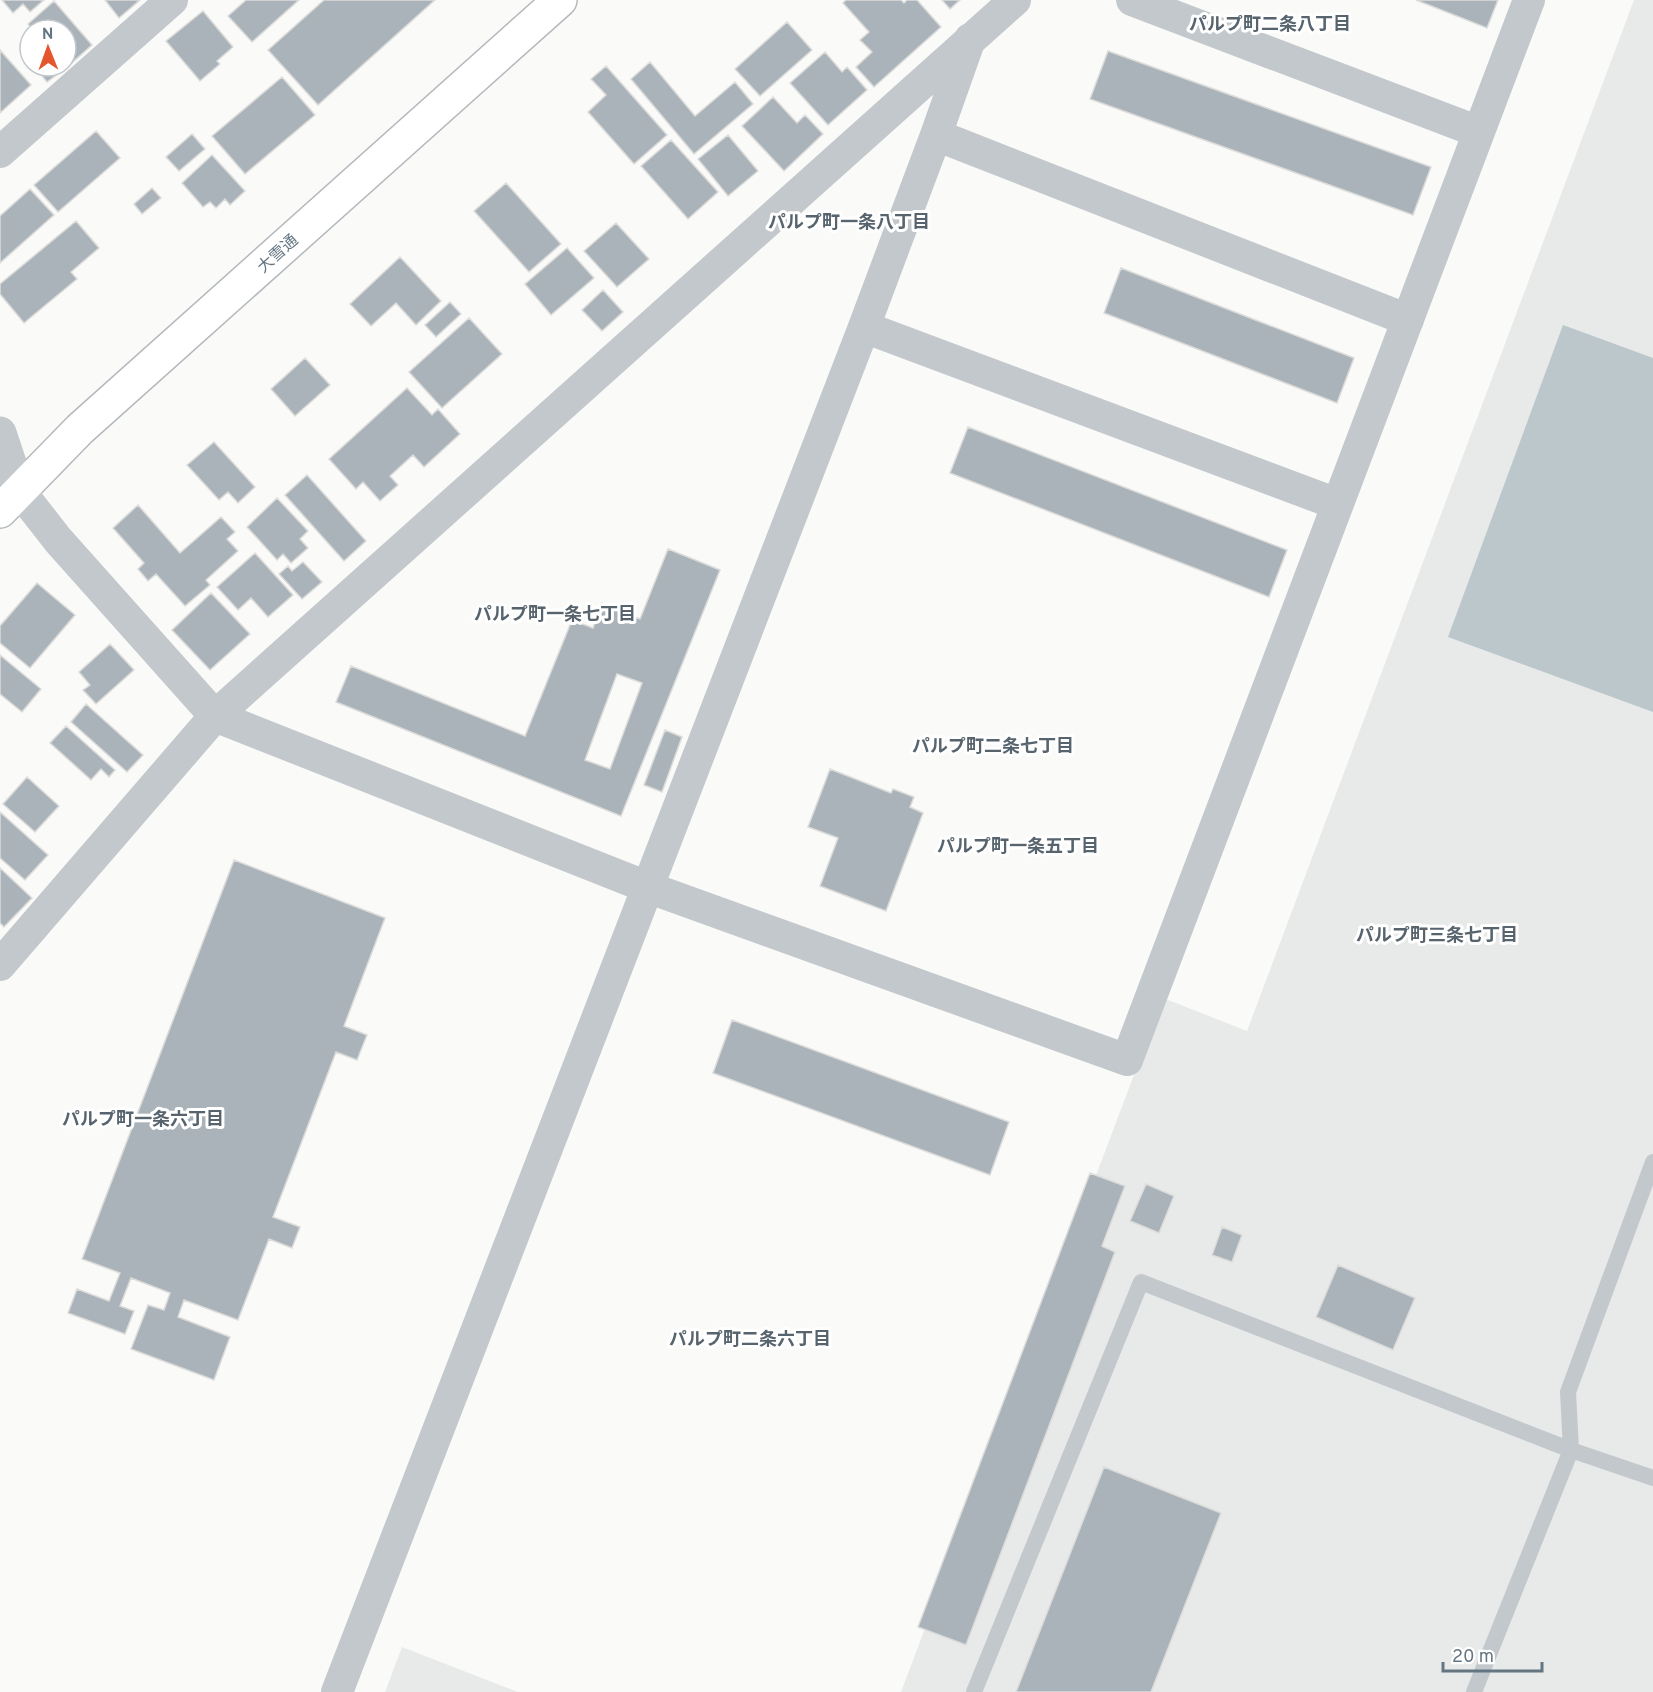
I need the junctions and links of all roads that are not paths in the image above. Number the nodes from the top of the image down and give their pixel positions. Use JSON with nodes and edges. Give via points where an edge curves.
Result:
{"nodes":[{"id":1,"x":172,"y":0,"type":"edge"},
{"id":2,"x":560,"y":0,"type":"edge"},
{"id":3,"x":1015,"y":0,"type":"edge"},
{"id":4,"x":1132,"y":0,"type":"edge"},
{"id":5,"x":1528,"y":0,"type":"edge"},
{"id":6,"x":970,"y":39,"type":"junction"},
{"id":7,"x":1479,"y":132,"type":"junction"},
{"id":8,"x":936,"y":135,"type":"junction"},
{"id":9,"x":0,"y":152,"type":"edge"},
{"id":10,"x":1408,"y":320,"type":"junction"},
{"id":11,"x":864,"y":327,"type":"junction"},
{"id":12,"x":0,"y":434,"type":"edge"},
{"id":13,"x":6,"y":494,"type":"edge"},
{"id":14,"x":1337,"y":504,"type":"junction"},
{"id":15,"x":215,"y":716,"type":"junction"},
{"id":16,"x":647,"y":887,"type":"junction"},
{"id":17,"x":0,"y":965,"type":"edge"},
{"id":18,"x":1653,"y":1162,"type":"edge"},
{"id":19,"x":1571,"y":1450,"type":"junction"},
{"id":20,"x":1653,"y":1478,"type":"edge"},
{"id":21,"x":337,"y":1692,"type":"edge"},
{"id":22,"x":974,"y":1692,"type":"edge"},
{"id":23,"x":1474,"y":1692,"type":"edge"}],
"edges":[{"from":1,"to":9,"type":"street"},
{"from":2,"to":13,"type":"highway","name":"大雪通"},
{"from":3,"to":6,"type":"street"},
{"from":4,"to":7,"type":"street"},
{"from":5,"to":7,"type":"street"},
{"from":6,"to":8,"type":"street"},
{"from":6,"to":15,"type":"street"},
{"from":7,"to":10,"type":"street"},
{"from":8,"to":10,"type":"street"},
{"from":8,"to":11,"type":"street"},
{"from":10,"to":14,"type":"street"},
{"from":11,"to":14,"type":"street"},
{"from":11,"to":16,"type":"street"},
{"from":12,"to":13,"type":"street"},
{"from":13,"to":15,"type":"street","via":[[58,540]]},
{"from":14,"to":16,"type":"street","via":[[1127,1060]]},
{"from":15,"to":16,"type":"street"},
{"from":15,"to":17,"type":"street"},
{"from":16,"to":21,"type":"street"},
{"from":18,"to":19,"type":"lane","via":[[1568,1392]]},
{"from":19,"to":20,"type":"lane"},
{"from":19,"to":22,"type":"lane","via":[[1141,1282]]},
{"from":19,"to":23,"type":"lane"}]}
